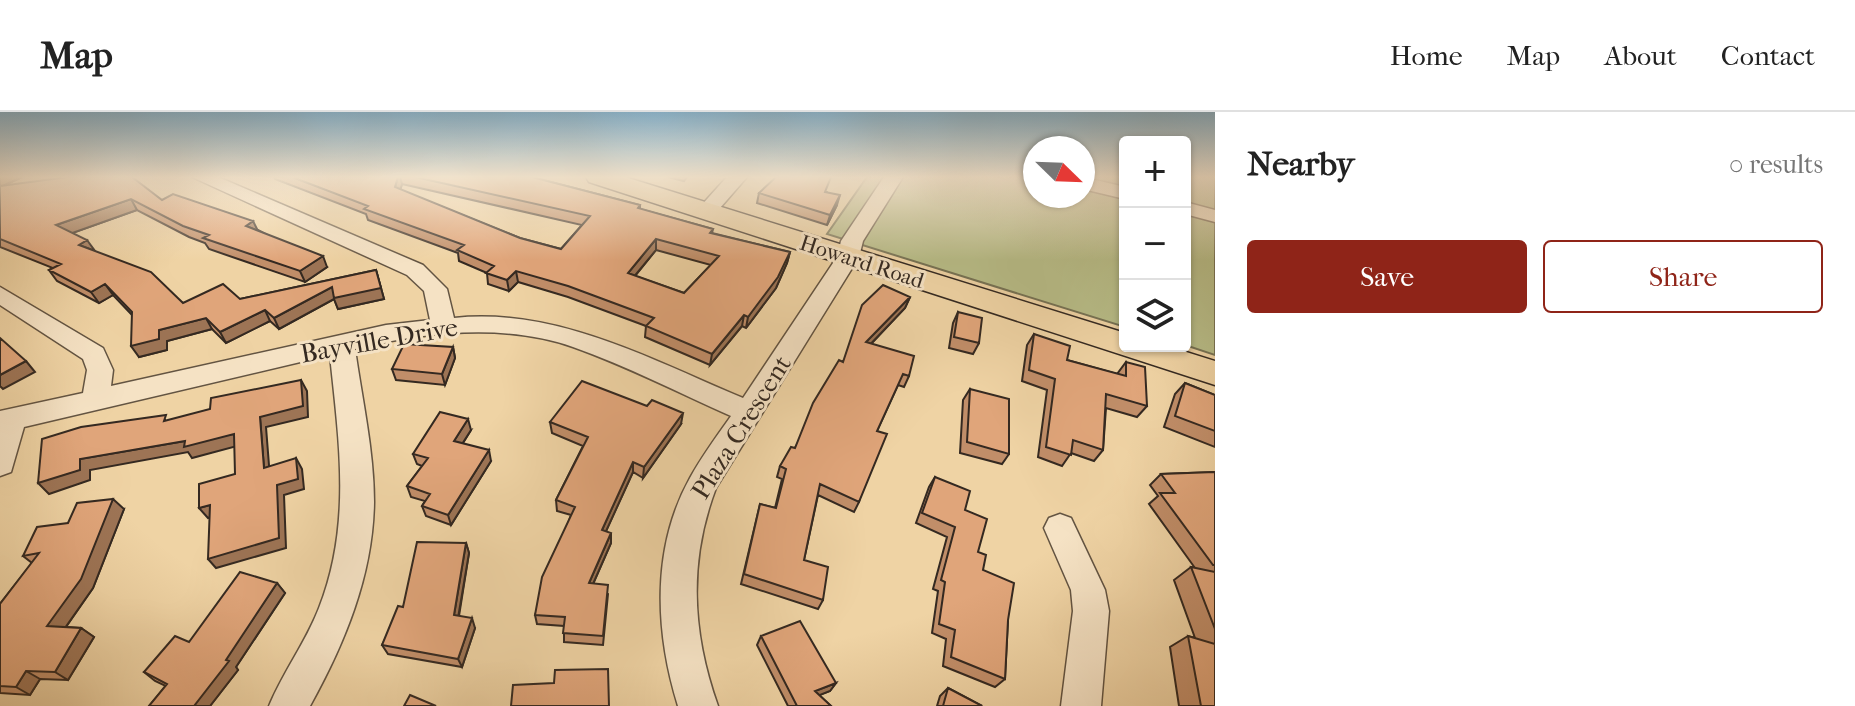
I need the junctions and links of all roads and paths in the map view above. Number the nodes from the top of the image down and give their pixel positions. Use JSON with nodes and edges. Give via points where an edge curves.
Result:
{"nodes":[{"id":1,"x":265,"y":205,"type":"edge"},
{"id":2,"x":684,"y":205,"type":"edge"},
{"id":3,"x":713,"y":205,"type":"edge"},
{"id":4,"x":876,"y":205,"type":"edge"},
{"id":5,"x":1191,"y":210,"type":"edge"},
{"id":6,"x":706,"y":212,"type":"junction"},
{"id":7,"x":1214,"y":216,"type":"edge"},
{"id":8,"x":848,"y":257,"type":"junction"},
{"id":9,"x":0,"y":294,"type":"edge"},
{"id":10,"x":444,"y":325,"type":"junction"},
{"id":11,"x":1119,"y":342,"type":"edge"},
{"id":12,"x":341,"y":343,"type":"junction"},
{"id":13,"x":1149,"y":352,"type":"edge"},
{"id":14,"x":1215,"y":373,"type":"edge"},
{"id":15,"x":96,"y":401,"type":"junction"},
{"id":16,"x":749,"y":412,"type":"junction"},
{"id":17,"x":6,"y":421,"type":"edge"},
{"id":18,"x":0,"y":464,"type":"edge"},
{"id":19,"x":1060,"y":528,"type":"dead end"},
{"id":20,"x":289,"y":706,"type":"edge"},
{"id":21,"x":698,"y":706,"type":"edge"},
{"id":22,"x":1081,"y":706,"type":"edge"}],
"edges":[{"from":1,"to":10,"type":"street","via":[[415,270],[435,289]]},
{"from":2,"to":6,"type":"main road","name":"Howard Road"},
{"from":3,"to":6,"type":"street"},
{"from":4,"to":8,"type":"street","name":"Plaza Crescent"},
{"from":5,"to":7,"type":"street"},
{"from":6,"to":8,"type":"main road","name":"Howard Road"},
{"from":8,"to":11,"type":"main road","name":"Howard Road"},
{"from":8,"to":16,"type":"street","name":"Plaza Crescent"},
{"from":9,"to":15,"type":"street","via":[[94,354],[100,370]]},
{"from":10,"to":12,"type":"street","name":"Bayville Drive"},
{"from":10,"to":16,"type":"street","name":"Bayville Drive","via":[[528,328],[567,337]]},
{"from":12,"to":15,"type":"street","name":"Bayville Drive"},
{"from":12,"to":20,"type":"street","via":[[358,500],[356,533],[330,627]]},
{"from":13,"to":14,"type":"main road","name":"Howard Road"},
{"from":15,"to":17,"type":"street","name":"Bayville Drive"},
{"from":16,"to":21,"type":"street","name":"Plaza Crescent","via":[[702,484],[682,536],[677,603]]},
{"from":17,"to":18,"type":"street"},
{"from":19,"to":22,"type":"street","via":[[1079,564],[1091,611]]}]}
